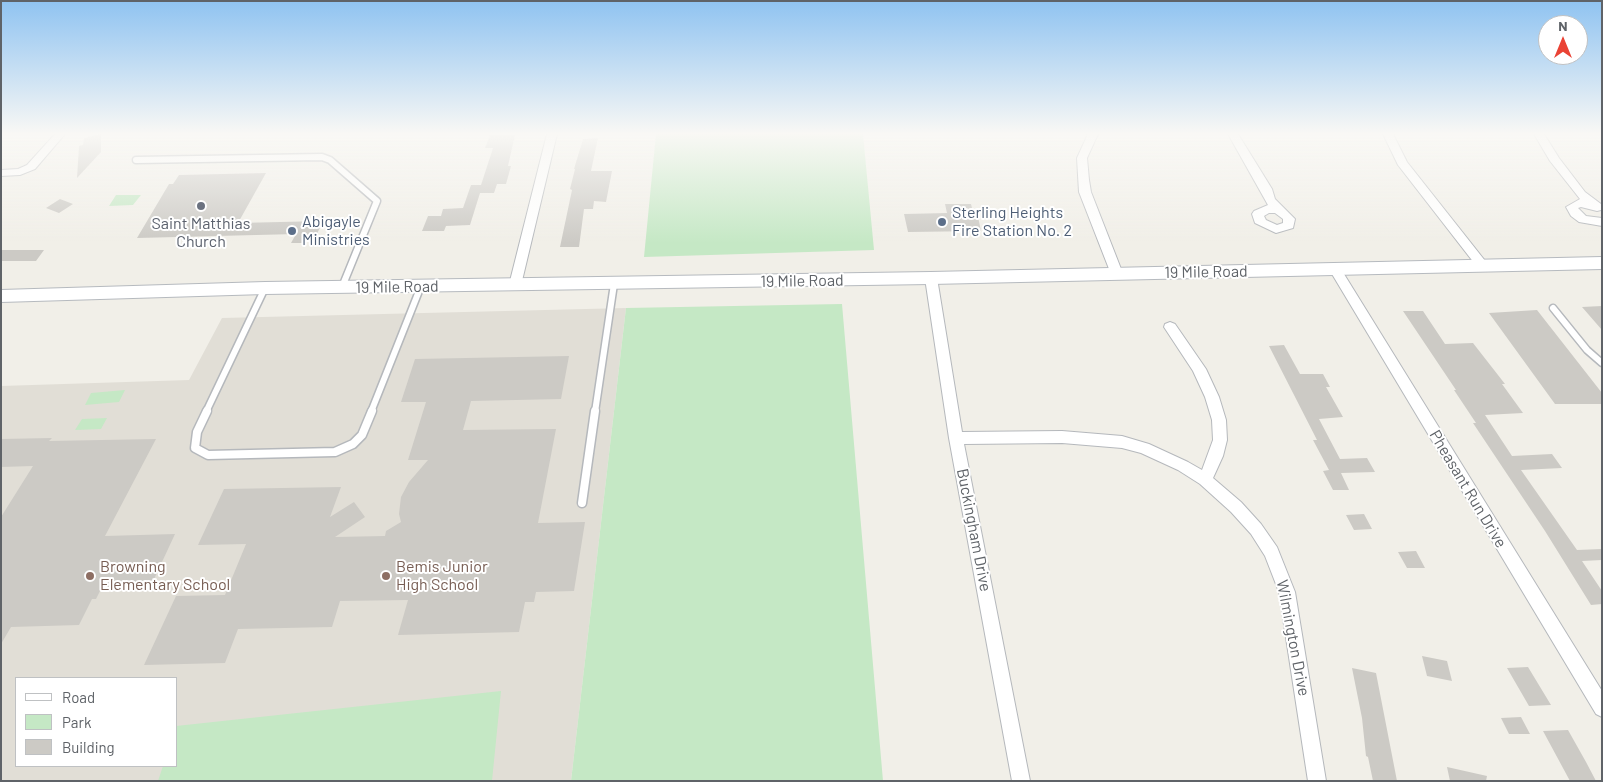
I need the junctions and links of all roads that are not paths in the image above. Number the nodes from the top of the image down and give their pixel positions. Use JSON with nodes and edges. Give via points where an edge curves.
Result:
{"nodes":[{"id":1,"x":23,"y":170,"type":"edge"},
{"id":2,"x":342,"y":170,"type":"edge"},
{"id":3,"x":543,"y":170,"type":"edge"},
{"id":4,"x":1083,"y":170,"type":"edge"},
{"id":5,"x":1255,"y":170,"type":"edge"},
{"id":6,"x":1409,"y":170,"type":"edge"},
{"id":7,"x":1561,"y":170,"type":"edge"},
{"id":8,"x":1,"y":173,"type":"edge"},
{"id":9,"x":1578,"y":199,"type":"junction"},
{"id":10,"x":1266,"y":205,"type":"junction"},
{"id":11,"x":1599,"y":208,"type":"edge"},
{"id":12,"x":1602,"y":222,"type":"edge"},
{"id":13,"x":1602,"y":263,"type":"edge"},
{"id":14,"x":1482,"y":265,"type":"junction"},
{"id":15,"x":1336,"y":269,"type":"junction"},
{"id":16,"x":1117,"y":274,"type":"junction"},
{"id":17,"x":931,"y":278,"type":"junction"},
{"id":18,"x":614,"y":284,"type":"junction"},
{"id":19,"x":515,"y":285,"type":"junction"},
{"id":20,"x":421,"y":286,"type":"junction"},
{"id":21,"x":342,"y":287,"type":"junction"},
{"id":22,"x":265,"y":288,"type":"junction"},
{"id":23,"x":1,"y":296,"type":"edge"},
{"id":24,"x":1553,"y":308,"type":"dead end"},
{"id":25,"x":1170,"y":327,"type":"dead end"},
{"id":26,"x":1602,"y":363,"type":"edge"},
{"id":27,"x":956,"y":438,"type":"junction"},
{"id":28,"x":1205,"y":480,"type":"junction"},
{"id":29,"x":582,"y":503,"type":"dead end"},
{"id":30,"x":1602,"y":708,"type":"edge"},
{"id":31,"x":1021,"y":781,"type":"edge"},
{"id":32,"x":1317,"y":781,"type":"edge"}],
"edges":[{"from":1,"to":8,"type":"street"},
{"from":2,"to":21,"type":"lane","via":[[378,201]]},
{"from":3,"to":19,"type":"street"},
{"from":4,"to":16,"type":"street","via":[[1085,192]]},
{"from":5,"to":10,"type":"street","via":[[1266,189]]},
{"from":6,"to":14,"type":"street"},
{"from":7,"to":9,"type":"street"},
{"from":9,"to":11,"type":"street"},
{"from":9,"to":12,"type":"street","via":[[1572,207],[1578,216]]},
{"from":10,"to":10,"type":"street","via":[[1258,214],[1259,220],[1276,229],[1289,225],[1289,219],[1283,212]]},
{"from":13,"to":14,"type":"street","name":"19 Mile Road"},
{"from":14,"to":15,"type":"street","name":"19 Mile Road"},
{"from":15,"to":16,"type":"street","name":"19 Mile Road"},
{"from":15,"to":30,"type":"street","name":"Pheasant Run Drive"},
{"from":16,"to":17,"type":"street","name":"19 Mile Road"},
{"from":17,"to":18,"type":"street","name":"19 Mile Road"},
{"from":17,"to":27,"type":"street","name":"Buckingham Drive"},
{"from":18,"to":19,"type":"street","name":"19 Mile Road"},
{"from":18,"to":29,"type":"lane"},
{"from":19,"to":20,"type":"street","name":"19 Mile Road"},
{"from":20,"to":21,"type":"street","name":"19 Mile Road"},
{"from":20,"to":22,"type":"lane","via":[[362,435],[353,444],[335,452],[208,455],[195,448],[197,432]]},
{"from":21,"to":22,"type":"street","name":"19 Mile Road"},
{"from":22,"to":23,"type":"street","name":"19 Mile Road"},
{"from":24,"to":26,"type":"lane","via":[[1587,350]]},
{"from":25,"to":28,"type":"street","via":[[1199,369],[1219,420],[1220,440]]},
{"from":27,"to":28,"type":"street","name":"Wilmington Drive","via":[[1113,440],[1166,457]]},
{"from":27,"to":31,"type":"street","name":"Buckingham Drive"},
{"from":28,"to":32,"type":"street","name":"Wilmington Drive","via":[[1256,530],[1280,572],[1287,592]]}]}
